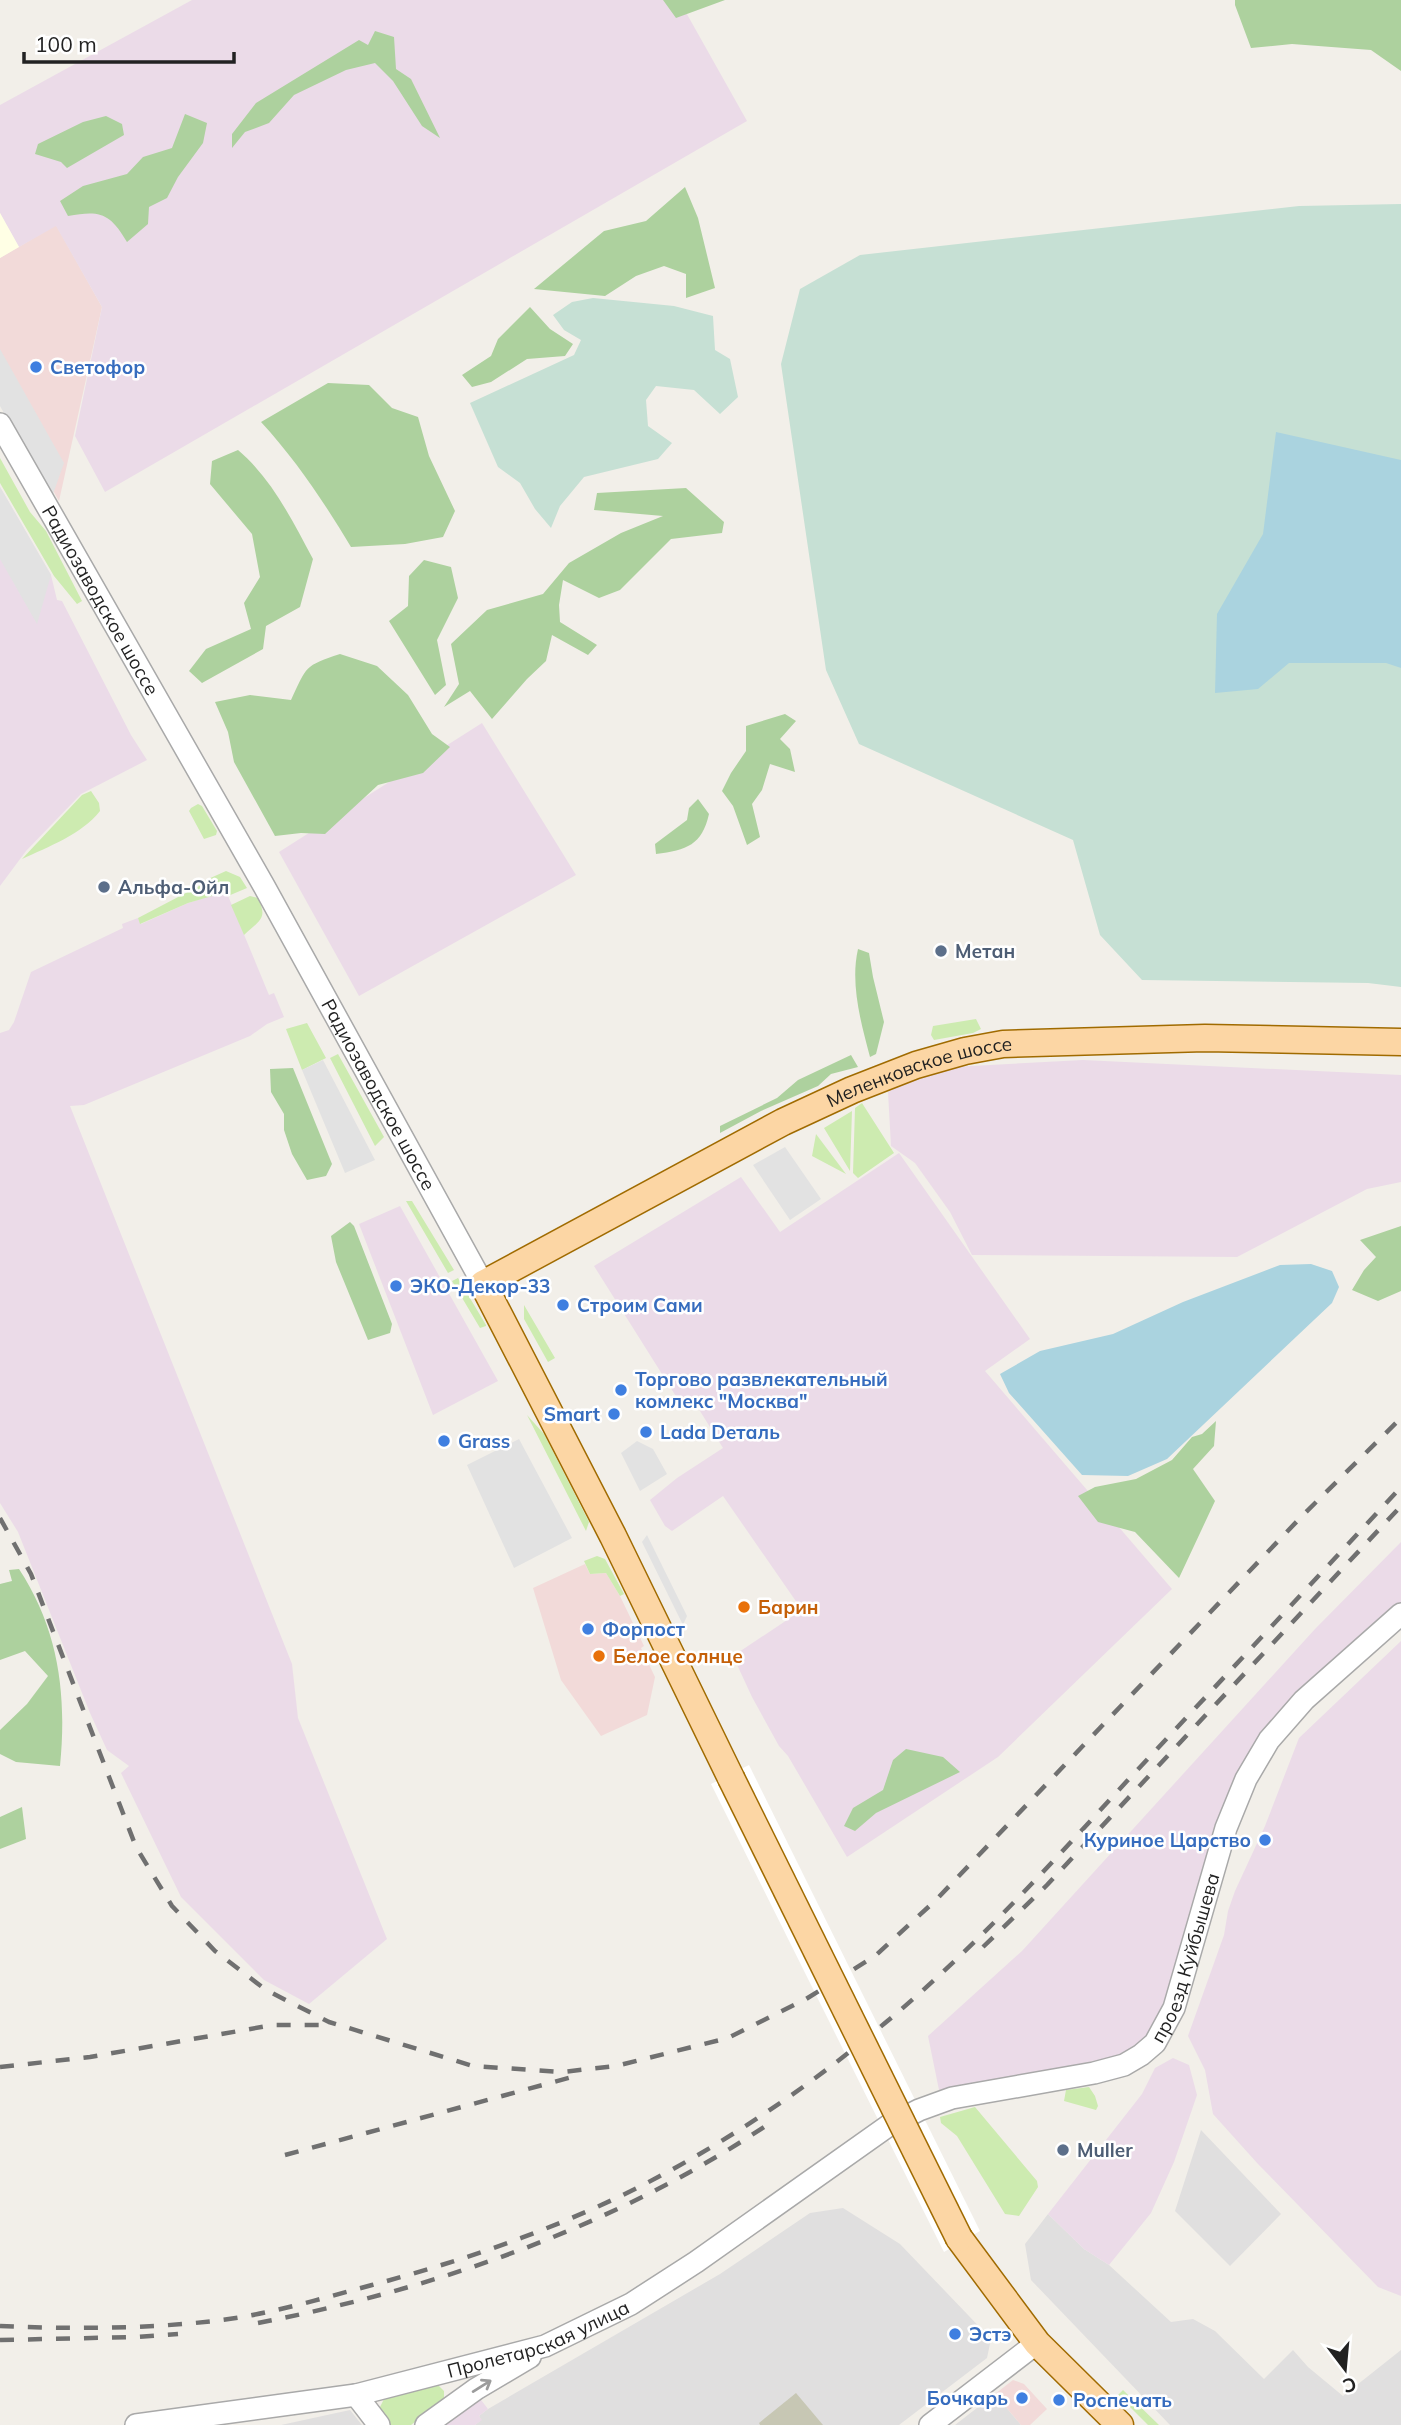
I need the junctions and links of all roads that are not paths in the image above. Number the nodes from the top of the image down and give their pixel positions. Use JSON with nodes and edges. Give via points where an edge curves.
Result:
{"nodes":[{"id":1,"x":0,"y":424,"type":"edge"},
{"id":2,"x":1401,"y":1042,"type":"edge"},
{"id":3,"x":483,"y":1284,"type":"junction"},
{"id":4,"x":1401,"y":1614,"type":"edge"},
{"id":5,"x":888,"y":2126,"type":"joint"},
{"id":6,"x":1037,"y":2343,"type":"junction"},
{"id":7,"x":545,"y":2346,"type":"junction"},
{"id":8,"x":356,"y":2395,"type":"junction"},
{"id":9,"x":136,"y":2425,"type":"edge"},
{"id":10,"x":379,"y":2425,"type":"edge"},
{"id":11,"x":426,"y":2425,"type":"edge"},
{"id":12,"x":930,"y":2425,"type":"edge"},
{"id":13,"x":1120,"y":2425,"type":"edge"}],
"edges":[{"from":1,"to":3,"type":"street","name":"Радиозаводское шоссе","via":[[264,886]]},
{"from":2,"to":3,"type":"main road","name":"Меленковское шоссе","via":[[1205,1038],[1003,1044],[965,1051],[916,1065],[783,1122]]},
{"from":3,"to":6,"type":"main road","name":"Радиозаводское шоссе","bridge":true,"via":[[613,1536],[960,2238]]},
{"from":4,"to":5,"type":"street","name":"проезд Куйбышева","via":[[1304,1700],[1269,1740],[1246,1779],[1226,1828],[1180,1993],[1155,2043],[1124,2065],[952,2098]]},
{"from":5,"to":7,"type":"street","name":"Пролетарская улица","via":[[631,2304]]},
{"from":6,"to":12,"type":"street"},
{"from":6,"to":13,"type":"main road","name":"Радиозаводское шоссе"},
{"from":7,"to":8,"type":"street","name":"Пролетарская улица"},
{"from":11,"to":7,"type":"street","one_way":true},
{"from":8,"to":9,"type":"street","name":"Пролетарская улица"},
{"from":8,"to":10,"type":"street"}]}
